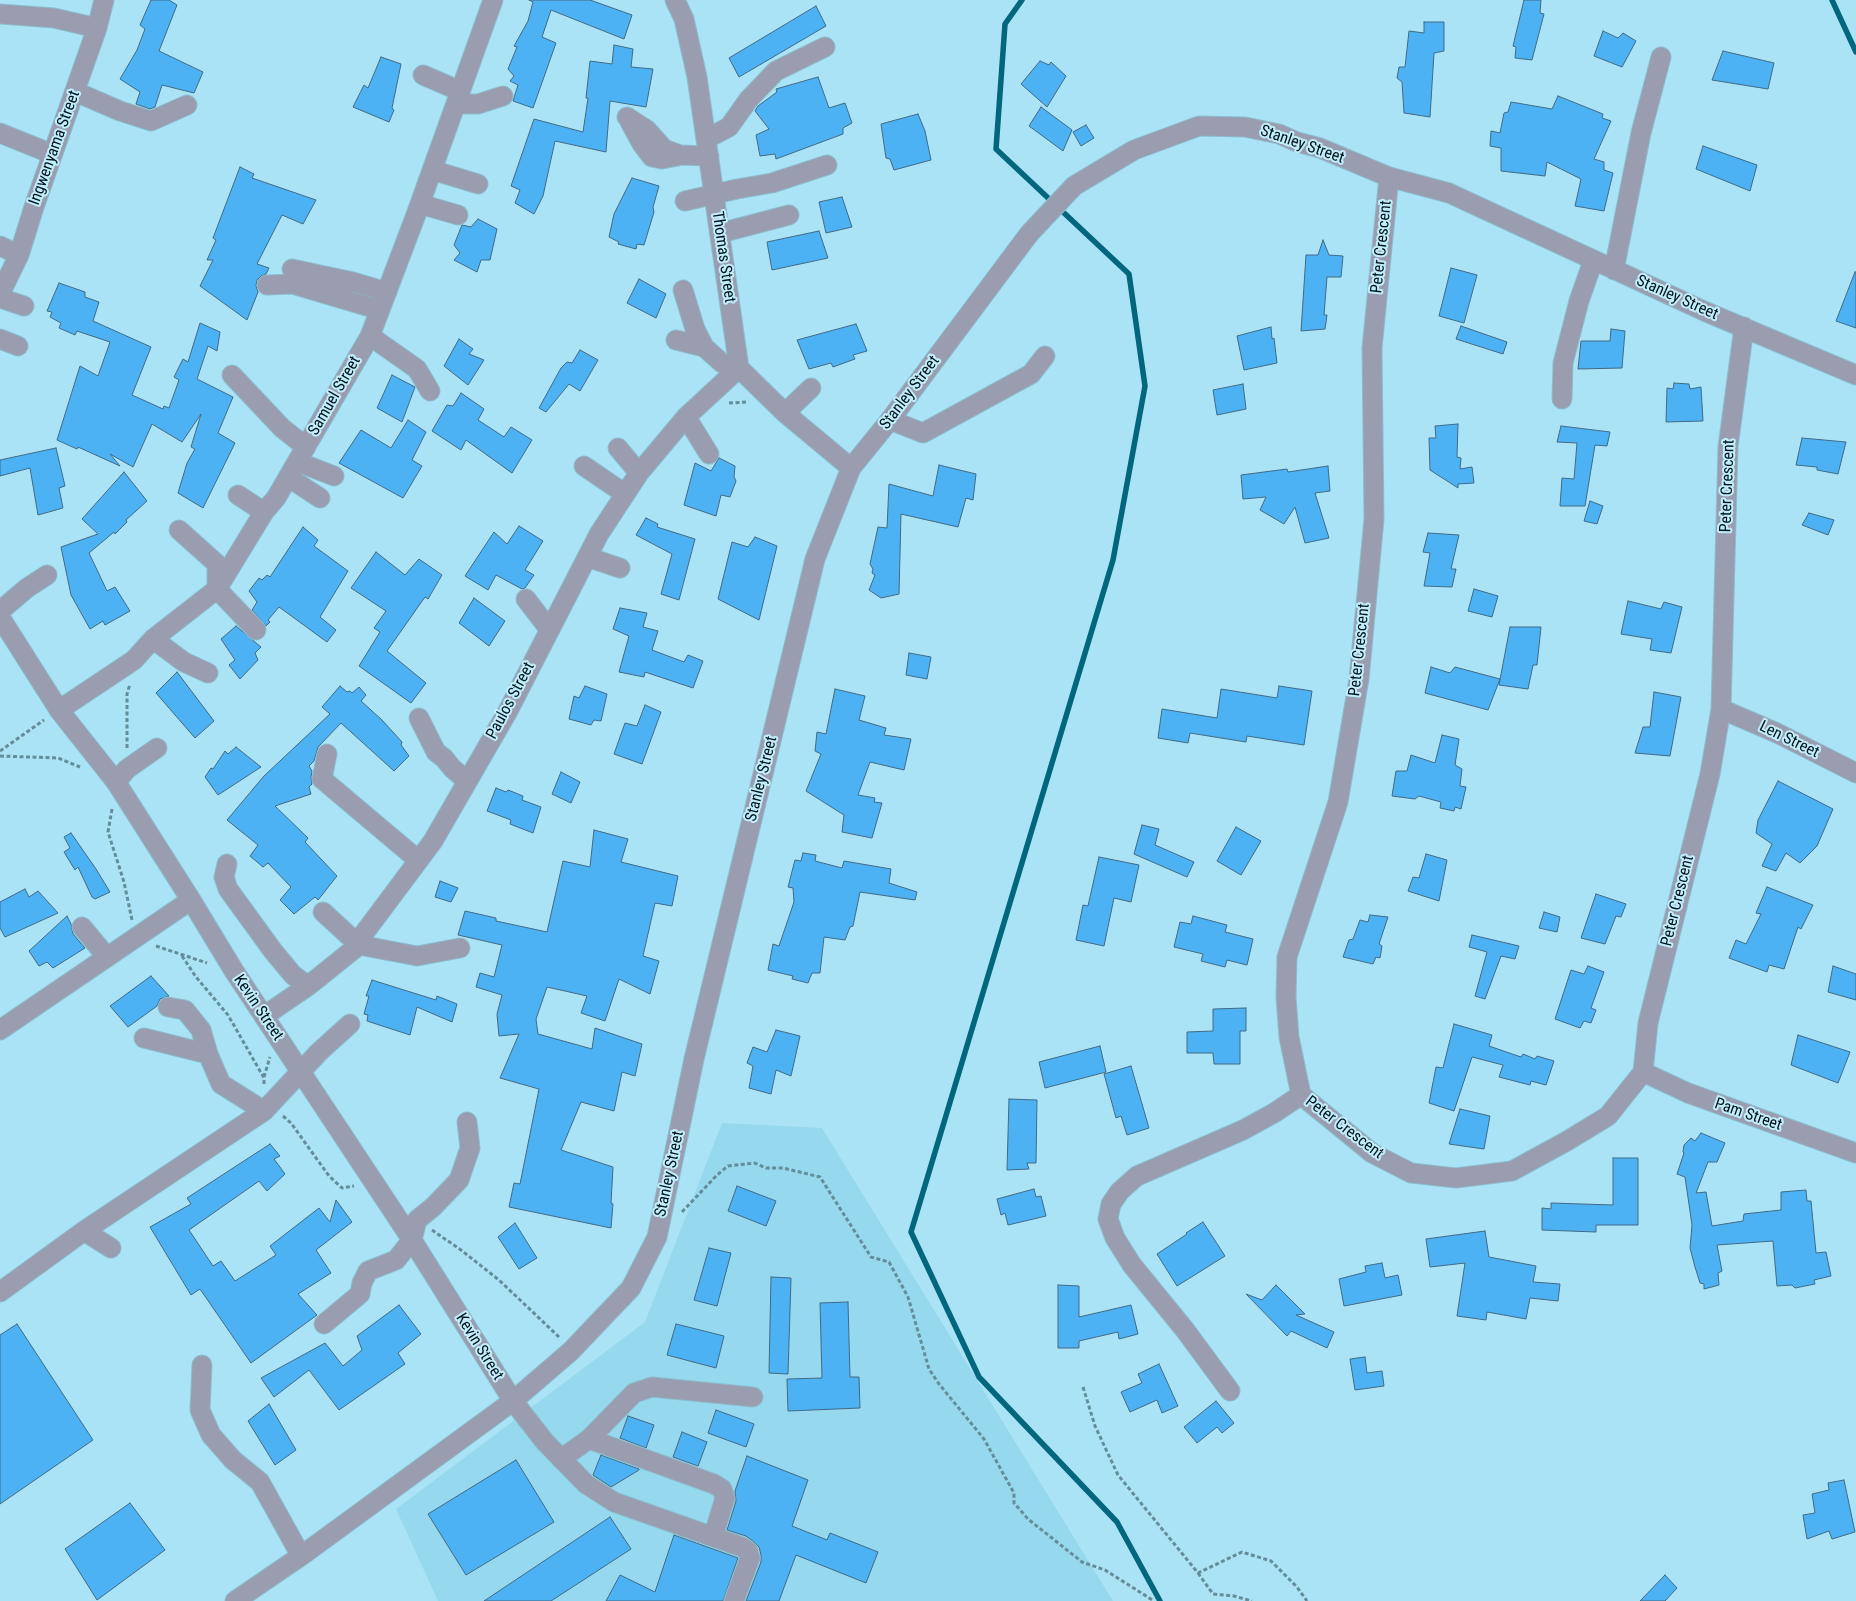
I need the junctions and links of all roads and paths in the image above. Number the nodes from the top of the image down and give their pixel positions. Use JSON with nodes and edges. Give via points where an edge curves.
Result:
{"nodes":[{"id":1,"x":104,"y":0,"type":"edge"},
{"id":2,"x":493,"y":0,"type":"edge"},
{"id":3,"x":675,"y":0,"type":"edge"},
{"id":4,"x":0,"y":14,"type":"edge"},
{"id":5,"x":98,"y":28,"type":"junction"},
{"id":6,"x":825,"y":47,"type":"dead end"},
{"id":7,"x":1661,"y":57,"type":"dead end"},
{"id":8,"x":423,"y":75,"type":"dead end"},
{"id":9,"x":76,"y":92,"type":"junction"},
{"id":10,"x":503,"y":96,"type":"dead end"},
{"id":11,"x":458,"y":98,"type":"junction"},
{"id":12,"x":187,"y":106,"type":"dead end"},
{"id":13,"x":0,"y":133,"type":"edge"},
{"id":14,"x":707,"y":148,"type":"junction"},
{"id":15,"x":52,"y":154,"type":"junction"},
{"id":16,"x":680,"y":155,"type":"dead end"},
{"id":17,"x":827,"y":166,"type":"dead end"},
{"id":18,"x":432,"y":170,"type":"junction"},
{"id":19,"x":1389,"y":177,"type":"junction"},
{"id":20,"x":478,"y":184,"type":"dead end"},
{"id":21,"x":714,"y":195,"type":"junction"},
{"id":22,"x":685,"y":201,"type":"dead end"},
{"id":23,"x":420,"y":204,"type":"junction"},
{"id":24,"x":458,"y":215,"type":"dead end"},
{"id":25,"x":789,"y":215,"type":"dead end"},
{"id":26,"x":720,"y":233,"type":"junction"},
{"id":27,"x":0,"y":246,"type":"edge"},
{"id":28,"x":19,"y":255,"type":"junction"},
{"id":29,"x":1593,"y":261,"type":"junction"},
{"id":30,"x":292,"y":269,"type":"dead end"},
{"id":31,"x":1614,"y":270,"type":"junction"},
{"id":32,"x":267,"y":285,"type":"dead end"},
{"id":33,"x":682,"y":290,"type":"dead end"},
{"id":34,"x":387,"y":292,"type":"junction"},
{"id":35,"x":0,"y":296,"type":"edge"},
{"id":36,"x":24,"y":306,"type":"dead end"},
{"id":37,"x":380,"y":310,"type":"junction"},
{"id":38,"x":1744,"y":327,"type":"junction"},
{"id":39,"x":370,"y":336,"type":"junction"},
{"id":40,"x":0,"y":339,"type":"edge"},
{"id":41,"x":676,"y":340,"type":"dead end"},
{"id":42,"x":18,"y":346,"type":"dead end"},
{"id":43,"x":704,"y":347,"type":"junction"},
{"id":44,"x":1045,"y":356,"type":"dead end"},
{"id":45,"x":739,"y":368,"type":"junction"},
{"id":46,"x":232,"y":375,"type":"dead end"},
{"id":47,"x":1856,"y":375,"type":"edge"},
{"id":48,"x":810,"y":388,"type":"dead end"},
{"id":49,"x":430,"y":391,"type":"dead end"},
{"id":50,"x":1562,"y":399,"type":"dead end"},
{"id":51,"x":785,"y":413,"type":"junction"},
{"id":52,"x":686,"y":417,"type":"junction"},
{"id":53,"x":890,"y":420,"type":"junction"},
{"id":54,"x":618,"y":448,"type":"dead end"},
{"id":55,"x":709,"y":454,"type":"dead end"},
{"id":56,"x":297,"y":462,"type":"junction"},
{"id":57,"x":584,"y":466,"type":"dead end"},
{"id":58,"x":851,"y":468,"type":"junction"},
{"id":59,"x":639,"y":473,"type":"junction"},
{"id":60,"x":334,"y":476,"type":"dead end"},
{"id":61,"x":625,"y":494,"type":"junction"},
{"id":62,"x":238,"y":495,"type":"dead end"},
{"id":63,"x":320,"y":498,"type":"dead end"},
{"id":64,"x":264,"y":512,"type":"junction"},
{"id":65,"x":179,"y":530,"type":"dead end"},
{"id":66,"x":587,"y":557,"type":"junction"},
{"id":67,"x":620,"y":568,"type":"dead end"},
{"id":68,"x":47,"y":575,"type":"dead end"},
{"id":69,"x":217,"y":589,"type":"junction"},
{"id":70,"x":526,"y":599,"type":"dead end"},
{"id":71,"x":0,"y":611,"type":"edge"},
{"id":72,"x":0,"y":617,"type":"edge"},
{"id":73,"x":256,"y":630,"type":"dead end"},
{"id":74,"x":549,"y":630,"type":"junction"},
{"id":75,"x":153,"y":639,"type":"junction"},
{"id":76,"x":134,"y":660,"type":"junction"},
{"id":77,"x":208,"y":673,"type":"dead end"},
{"id":78,"x":1721,"y":709,"type":"junction"},
{"id":79,"x":58,"y":710,"type":"junction"},
{"id":80,"x":419,"y":718,"type":"dead end"},
{"id":81,"x":157,"y":748,"type":"dead end"},
{"id":82,"x":0,"y":751,"type":"edge"},
{"id":83,"x":327,"y":754,"type":"dead end"},
{"id":84,"x":0,"y":756,"type":"edge"},
{"id":85,"x":83,"y":768,"type":"dead end"},
{"id":86,"x":1856,"y":773,"type":"edge"},
{"id":87,"x":121,"y":775,"type":"junction"},
{"id":88,"x":466,"y":781,"type":"junction"},
{"id":89,"x":418,"y":860,"type":"junction"},
{"id":90,"x":227,"y":864,"type":"dead end"},
{"id":91,"x":192,"y":900,"type":"junction"},
{"id":92,"x":323,"y":912,"type":"dead end"},
{"id":93,"x":82,"y":926,"type":"dead end"},
{"id":94,"x":134,"y":938,"type":"junction"},
{"id":95,"x":359,"y":945,"type":"junction"},
{"id":96,"x":460,"y":948,"type":"dead end"},
{"id":97,"x":182,"y":955,"type":"dead end"},
{"id":98,"x":107,"y":957,"type":"junction"},
{"id":99,"x":308,"y":986,"type":"junction"},
{"id":100,"x":36,"y":1004,"type":"junction"},
{"id":101,"x":168,"y":1006,"type":"dead end"},
{"id":102,"x":0,"y":1012,"type":"edge"},
{"id":103,"x":264,"y":1016,"type":"junction"},
{"id":104,"x":350,"y":1024,"type":"dead end"},
{"id":105,"x":0,"y":1030,"type":"edge"},
{"id":106,"x":144,"y":1038,"type":"dead end"},
{"id":107,"x":208,"y":1054,"type":"junction"},
{"id":108,"x":300,"y":1071,"type":"junction"},
{"id":109,"x":1643,"y":1072,"type":"junction"},
{"id":110,"x":1301,"y":1095,"type":"junction"},
{"id":111,"x":264,"y":1111,"type":"junction"},
{"id":112,"x":467,"y":1122,"type":"dead end"},
{"id":113,"x":1856,"y":1153,"type":"edge"},
{"id":114,"x":373,"y":1182,"type":"junction"},
{"id":115,"x":677,"y":1216,"type":"dead end"},
{"id":116,"x":417,"y":1220,"type":"junction"},
{"id":117,"x":84,"y":1231,"type":"junction"},
{"id":118,"x":412,"y":1240,"type":"junction"},
{"id":119,"x":111,"y":1248,"type":"dead end"},
{"id":120,"x":0,"y":1292,"type":"edge"},
{"id":121,"x":324,"y":1324,"type":"dead end"},
{"id":122,"x":571,"y":1350,"type":"junction"},
{"id":123,"x":202,"y":1365,"type":"dead end"},
{"id":124,"x":1083,"y":1387,"type":"dead end"},
{"id":125,"x":1230,"y":1391,"type":"dead end"},
{"id":126,"x":753,"y":1397,"type":"dead end"},
{"id":127,"x":514,"y":1401,"type":"junction"},
{"id":128,"x":589,"y":1439,"type":"junction"},
{"id":129,"x":561,"y":1459,"type":"junction"},
{"id":130,"x":713,"y":1537,"type":"junction"},
{"id":131,"x":301,"y":1556,"type":"junction"},
{"id":132,"x":1198,"y":1573,"type":"junction"},
{"id":133,"x":235,"y":1601,"type":"edge"},
{"id":134,"x":734,"y":1601,"type":"edge"},
{"id":135,"x":1154,"y":1601,"type":"edge"},
{"id":136,"x":1252,"y":1601,"type":"edge"},
{"id":137,"x":1307,"y":1601,"type":"edge"}],
"edges":[{"from":1,"to":5,"type":"street","name":"Ingwenyama Street"},
{"from":2,"to":11,"type":"street","name":"Samuel Street"},
{"from":3,"to":14,"type":"street","name":"Thomas Street","via":[[684,19],[697,78]]},
{"from":4,"to":5,"type":"street","via":[[54,18]]},
{"from":5,"to":9,"type":"street","name":"Ingwenyama Street"},
{"from":6,"to":14,"type":"street","via":[[776,71]]},
{"from":7,"to":31,"type":"street","via":[[1641,133]]},
{"from":8,"to":11,"type":"street"},
{"from":9,"to":12,"type":"street","via":[[151,121]]},
{"from":9,"to":15,"type":"street","name":"Ingwenyama Street"},
{"from":10,"to":11,"type":"street","via":[[478,104]]},
{"from":11,"to":18,"type":"street","name":"Samuel Street"},
{"from":13,"to":15,"type":"street"},
{"from":14,"to":16,"type":"street"},
{"from":14,"to":21,"type":"street","name":"Thomas Street"},
{"from":15,"to":28,"type":"street","name":"Ingwenyama Street"},
{"from":17,"to":21,"type":"street","via":[[772,183]]},
{"from":18,"to":20,"type":"street"},
{"from":18,"to":23,"type":"street","name":"Samuel Street"},
{"from":19,"to":29,"type":"street","name":"Stanley Street","via":[[1449,193]]},
{"from":19,"to":53,"type":"street","name":"Stanley Street","via":[[1320,148],[1245,127],[1199,126],[1134,150],[1074,186],[1029,234]]},
{"from":19,"to":110,"type":"street","name":"Peter Crescent","via":[[1372,348],[1374,518],[1358,679],[1338,802],[1287,957],[1289,1037]]},
{"from":21,"to":22,"type":"street"},
{"from":21,"to":26,"type":"street","name":"Thomas Street"},
{"from":23,"to":24,"type":"street"},
{"from":23,"to":34,"type":"street","name":"Samuel Street"},
{"from":25,"to":26,"type":"street"},
{"from":26,"to":45,"type":"street","name":"Thomas Street"},
{"from":27,"to":28,"type":"street"},
{"from":28,"to":35,"type":"street","name":"Ingwenyama Street"},
{"from":29,"to":31,"type":"street","name":"Stanley Street"},
{"from":29,"to":50,"type":"street","via":[[1563,363]]},
{"from":30,"to":34,"type":"street"},
{"from":31,"to":38,"type":"street","name":"Stanley Street"},
{"from":32,"to":37,"type":"street","via":[[292,284]]},
{"from":33,"to":43,"type":"street"},
{"from":34,"to":37,"type":"street","name":"Samuel Street"},
{"from":35,"to":36,"type":"street"},
{"from":37,"to":39,"type":"street","name":"Samuel Street"},
{"from":38,"to":47,"type":"street","name":"Stanley Street"},
{"from":38,"to":78,"type":"street","name":"Peter Crescent","via":[[1728,447]]},
{"from":39,"to":49,"type":"street","via":[[417,369]]},
{"from":39,"to":56,"type":"street","name":"Samuel Street"},
{"from":40,"to":42,"type":"street"},
{"from":41,"to":43,"type":"street"},
{"from":43,"to":45,"type":"street","via":[[722,363]]},
{"from":44,"to":53,"type":"street","via":[[1031,374],[923,433]]},
{"from":45,"to":51,"type":"street"},
{"from":45,"to":52,"type":"street","name":"Paulos Street"},
{"from":46,"to":56,"type":"street","via":[[282,428]]},
{"from":48,"to":51,"type":"street"},
{"from":51,"to":58,"type":"street"},
{"from":52,"to":55,"type":"street"},
{"from":52,"to":59,"type":"street","name":"Paulos Street"},
{"from":53,"to":58,"type":"street","name":"Stanley Street"},
{"from":54,"to":59,"type":"street"},
{"from":56,"to":60,"type":"street"},
{"from":56,"to":63,"type":"street"},
{"from":56,"to":64,"type":"street","name":"Samuel Street"},
{"from":57,"to":61,"type":"street"},
{"from":58,"to":122,"type":"street","name":"Stanley Street","via":[[815,559],[694,1059],[657,1237],[631,1288]]},
{"from":59,"to":61,"type":"street","name":"Paulos Street"},
{"from":61,"to":66,"type":"street","name":"Paulos Street"},
{"from":62,"to":64,"type":"street"},
{"from":64,"to":69,"type":"street","name":"Samuel Street"},
{"from":65,"to":69,"type":"street","via":[[217,564]]},
{"from":66,"to":67,"type":"street"},
{"from":66,"to":74,"type":"street","name":"Paulos Street"},
{"from":68,"to":71,"type":"street"},
{"from":69,"to":73,"type":"street"},
{"from":69,"to":75,"type":"street","name":"Samuel Street"},
{"from":70,"to":74,"type":"street"},
{"from":72,"to":79,"type":"street","name":"Kevin Street"},
{"from":74,"to":88,"type":"street","name":"Paulos Street","via":[[508,711]]},
{"from":75,"to":76,"type":"street","name":"Samuel Street"},
{"from":75,"to":77,"type":"street","via":[[184,662]]},
{"from":76,"to":79,"type":"street","name":"Samuel Street"},
{"from":76,"to":87,"type":"path","via":[[127,694]]},
{"from":78,"to":86,"type":"street","name":"Len Street"},
{"from":78,"to":109,"type":"street","name":"Peter Crescent","via":[[1710,774],[1648,1023]]},
{"from":79,"to":82,"type":"path"},
{"from":79,"to":87,"type":"street","name":"Kevin Street"},
{"from":80,"to":88,"type":"street","via":[[436,752]]},
{"from":81,"to":87,"type":"street"},
{"from":83,"to":89,"type":"street","via":[[322,779]]},
{"from":84,"to":85,"type":"path","via":[[58,758]]},
{"from":87,"to":91,"type":"street","name":"Kevin Street"},
{"from":87,"to":94,"type":"path","via":[[108,832],[126,890]]},
{"from":88,"to":89,"type":"street","name":"Paulos Street","via":[[433,841]]},
{"from":89,"to":95,"type":"street","name":"Paulos Street","via":[[362,936]]},
{"from":90,"to":99,"type":"street","via":[[224,877],[228,889],[273,951],[293,975]]},
{"from":91,"to":94,"type":"street"},
{"from":91,"to":103,"type":"street","name":"Kevin Street"},
{"from":92,"to":95,"type":"street"},
{"from":93,"to":98,"type":"street"},
{"from":94,"to":98,"type":"street"},
{"from":95,"to":96,"type":"street","via":[[418,956]]},
{"from":95,"to":99,"type":"street","name":"Paulos Street"},
{"from":97,"to":111,"type":"path","via":[[228,1016],[264,1078]]},
{"from":98,"to":100,"type":"street"},
{"from":99,"to":103,"type":"street","name":"Paulos Street"},
{"from":100,"to":102,"type":"street"},
{"from":100,"to":105,"type":"street"},
{"from":101,"to":107,"type":"street","via":[[185,1010],[201,1030]]},
{"from":103,"to":108,"type":"street","name":"Kevin Street"},
{"from":104,"to":108,"type":"street"},
{"from":106,"to":107,"type":"street"},
{"from":107,"to":111,"type":"street","via":[[221,1084]]},
{"from":108,"to":111,"type":"street"},
{"from":108,"to":114,"type":"street","name":"Kevin Street"},
{"from":109,"to":110,"type":"street","name":"Peter Crescent","via":[[1608,1116],[1567,1141],[1512,1171],[1456,1178],[1411,1173],[1372,1153]]},
{"from":109,"to":113,"type":"street","name":"Pam Street","via":[[1688,1093]]},
{"from":110,"to":125,"type":"street","via":[[1243,1130],[1137,1176],[1111,1204],[1108,1219],[1114,1238]]},
{"from":111,"to":114,"type":"path","via":[[280,1114],[291,1123],[329,1176],[342,1188]]},
{"from":111,"to":117,"type":"street"},
{"from":112,"to":116,"type":"street","via":[[470,1148],[459,1180]]},
{"from":114,"to":118,"type":"street","name":"Kevin Street"},
{"from":115,"to":135,"type":"path","via":[[728,1166],[755,1163],[766,1168],[783,1168],[820,1177],[871,1256],[889,1262],[908,1297],[929,1369],[984,1439],[1014,1493],[1014,1503],[1028,1519],[1082,1562],[1105,1570]]},
{"from":116,"to":118,"type":"street"},
{"from":116,"to":122,"type":"path","via":[[499,1280]]},
{"from":117,"to":119,"type":"street"},
{"from":117,"to":120,"type":"street"},
{"from":118,"to":121,"type":"street","via":[[396,1260],[368,1271],[360,1294]]},
{"from":118,"to":127,"type":"street","name":"Kevin Street"},
{"from":122,"to":127,"type":"street","name":"Stanley Street"},
{"from":123,"to":131,"type":"street","via":[[200,1410],[211,1435],[233,1460],[260,1482]]},
{"from":124,"to":132,"type":"path","via":[[1095,1426],[1118,1475]]},
{"from":126,"to":128,"type":"street","via":[[652,1386],[634,1393]]},
{"from":127,"to":129,"type":"street","name":"Kevin Street"},
{"from":127,"to":131,"type":"street","name":"Stanley Street"},
{"from":128,"to":129,"type":"street"},
{"from":128,"to":130,"type":"street","via":[[722,1489],[725,1498]]},
{"from":129,"to":130,"type":"street","name":"Kevin Street","via":[[586,1484],[614,1502]]},
{"from":130,"to":134,"type":"street","name":"Kevin Street","via":[[748,1551],[750,1558]]},
{"from":131,"to":133,"type":"street","name":"Stanley Street"},
{"from":132,"to":136,"type":"path","via":[[1213,1594]]},
{"from":132,"to":137,"type":"path","via":[[1242,1552],[1271,1562]]}]}
